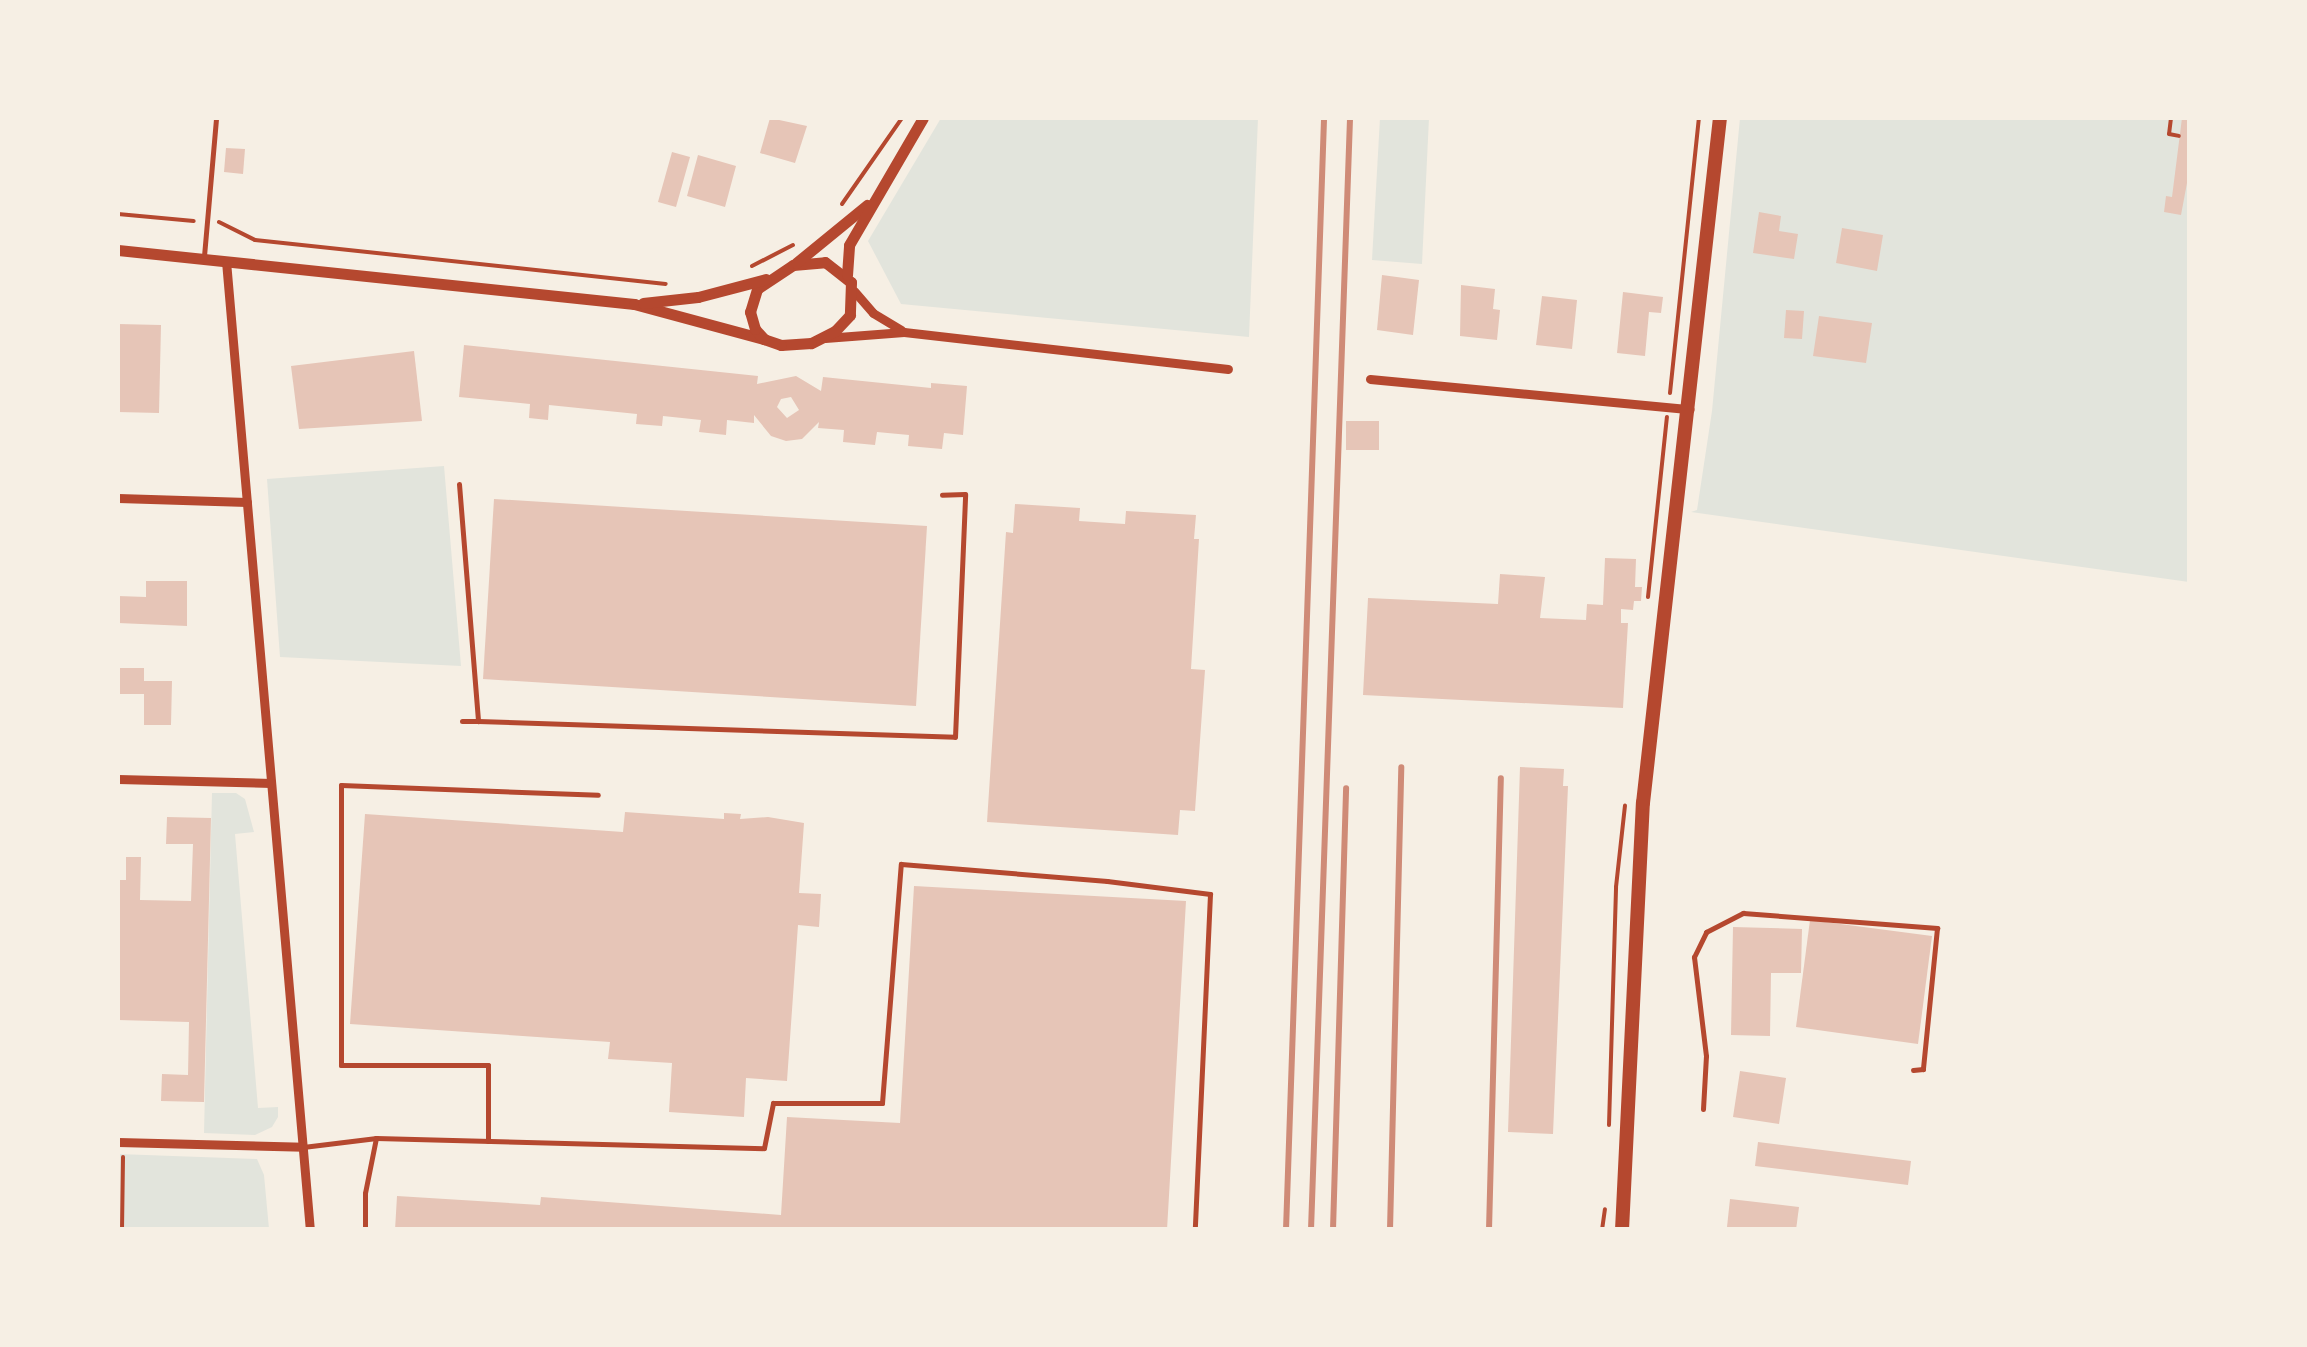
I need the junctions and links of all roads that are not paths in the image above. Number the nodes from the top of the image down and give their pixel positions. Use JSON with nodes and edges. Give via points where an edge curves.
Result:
{"nodes":[{"id":1,"x":216,"y":118,"type":"edge"},
{"id":2,"x":923,"y":118,"type":"edge"},
{"id":3,"x":1720,"y":118,"type":"edge"},
{"id":4,"x":870,"y":202,"type":"junction"},
{"id":5,"x":118,"y":250,"type":"edge"},
{"id":6,"x":204,"y":258,"type":"junction"},
{"id":7,"x":226,"y":261,"type":"junction"},
{"id":8,"x":793,"y":266,"type":"junction"},
{"id":9,"x":847,"y":275,"type":"junction"},
{"id":10,"x":766,"y":279,"type":"junction"},
{"id":11,"x":854,"y":290,"type":"junction"},
{"id":12,"x":634,"y":304,"type":"junction"},
{"id":13,"x":904,"y":332,"type":"junction"},
{"id":14,"x":822,"y":338,"type":"junction"},
{"id":15,"x":764,"y":339,"type":"junction"},
{"id":16,"x":1228,"y":369,"type":"dead end"},
{"id":17,"x":1370,"y":379,"type":"dead end"},
{"id":18,"x":1690,"y":408,"type":"junction"},
{"id":19,"x":459,"y":484,"type":"dead end"},
{"id":20,"x":942,"y":495,"type":"dead end"},
{"id":21,"x":118,"y":498,"type":"edge"},
{"id":22,"x":247,"y":502,"type":"junction"},
{"id":23,"x":462,"y":720,"type":"dead end"},
{"id":24,"x":478,"y":721,"type":"junction"},
{"id":25,"x":118,"y":779,"type":"edge"},
{"id":26,"x":271,"y":783,"type":"junction"},
{"id":27,"x":598,"y":795,"type":"dead end"},
{"id":28,"x":1913,"y":1070,"type":"dead end"},
{"id":29,"x":1703,"y":1108,"type":"dead end"},
{"id":30,"x":376,"y":1138,"type":"junction"},
{"id":31,"x":488,"y":1141,"type":"junction"},
{"id":32,"x":120,"y":1142,"type":"edge"},
{"id":33,"x":302,"y":1146,"type":"junction"},
{"id":34,"x":310,"y":1230,"type":"edge"},
{"id":35,"x":365,"y":1230,"type":"edge"},
{"id":36,"x":1195,"y":1230,"type":"edge"},
{"id":37,"x":1622,"y":1230,"type":"edge"}],
"edges":[{"from":1,"to":6,"type":"lane"},
{"from":2,"to":4,"type":"street"},
{"from":3,"to":18,"type":"main road"},
{"from":4,"to":8,"type":"street"},
{"from":4,"to":9,"type":"street","via":[[849,244]]},
{"from":5,"to":6,"type":"street"},
{"from":6,"to":7,"type":"street"},
{"from":7,"to":12,"type":"street"},
{"from":7,"to":22,"type":"street"},
{"from":8,"to":9,"type":"street","via":[[825,262]]},
{"from":8,"to":10,"type":"street"},
{"from":9,"to":11,"type":"street"},
{"from":10,"to":12,"type":"street","via":[[698,297]]},
{"from":10,"to":15,"type":"street","via":[[750,312]]},
{"from":11,"to":13,"type":"street","via":[[873,313]]},
{"from":11,"to":14,"type":"street","via":[[850,315]]},
{"from":12,"to":15,"type":"street"},
{"from":13,"to":14,"type":"street"},
{"from":13,"to":16,"type":"street"},
{"from":14,"to":15,"type":"street","via":[[795,345]]},
{"from":17,"to":18,"type":"street"},
{"from":18,"to":37,"type":"main road","via":[[1643,803]]},
{"from":19,"to":24,"type":"lane"},
{"from":20,"to":24,"type":"lane","via":[[964,494],[955,737]]},
{"from":21,"to":22,"type":"street"},
{"from":22,"to":26,"type":"street"},
{"from":23,"to":24,"type":"lane"},
{"from":25,"to":26,"type":"street"},
{"from":26,"to":33,"type":"street"},
{"from":27,"to":31,"type":"lane","via":[[341,784],[341,1065],[488,1065]]},
{"from":28,"to":29,"type":"lane","via":[[1923,1069],[1937,928],[1742,914],[1706,932],[1694,957],[1706,1056]]},
{"from":30,"to":31,"type":"lane"},
{"from":30,"to":33,"type":"lane"},
{"from":30,"to":35,"type":"lane"},
{"from":31,"to":36,"type":"lane","via":[[764,1148],[773,1103],[882,1103],[901,864],[1210,894]]},
{"from":32,"to":33,"type":"street"},
{"from":33,"to":34,"type":"street"}]}
